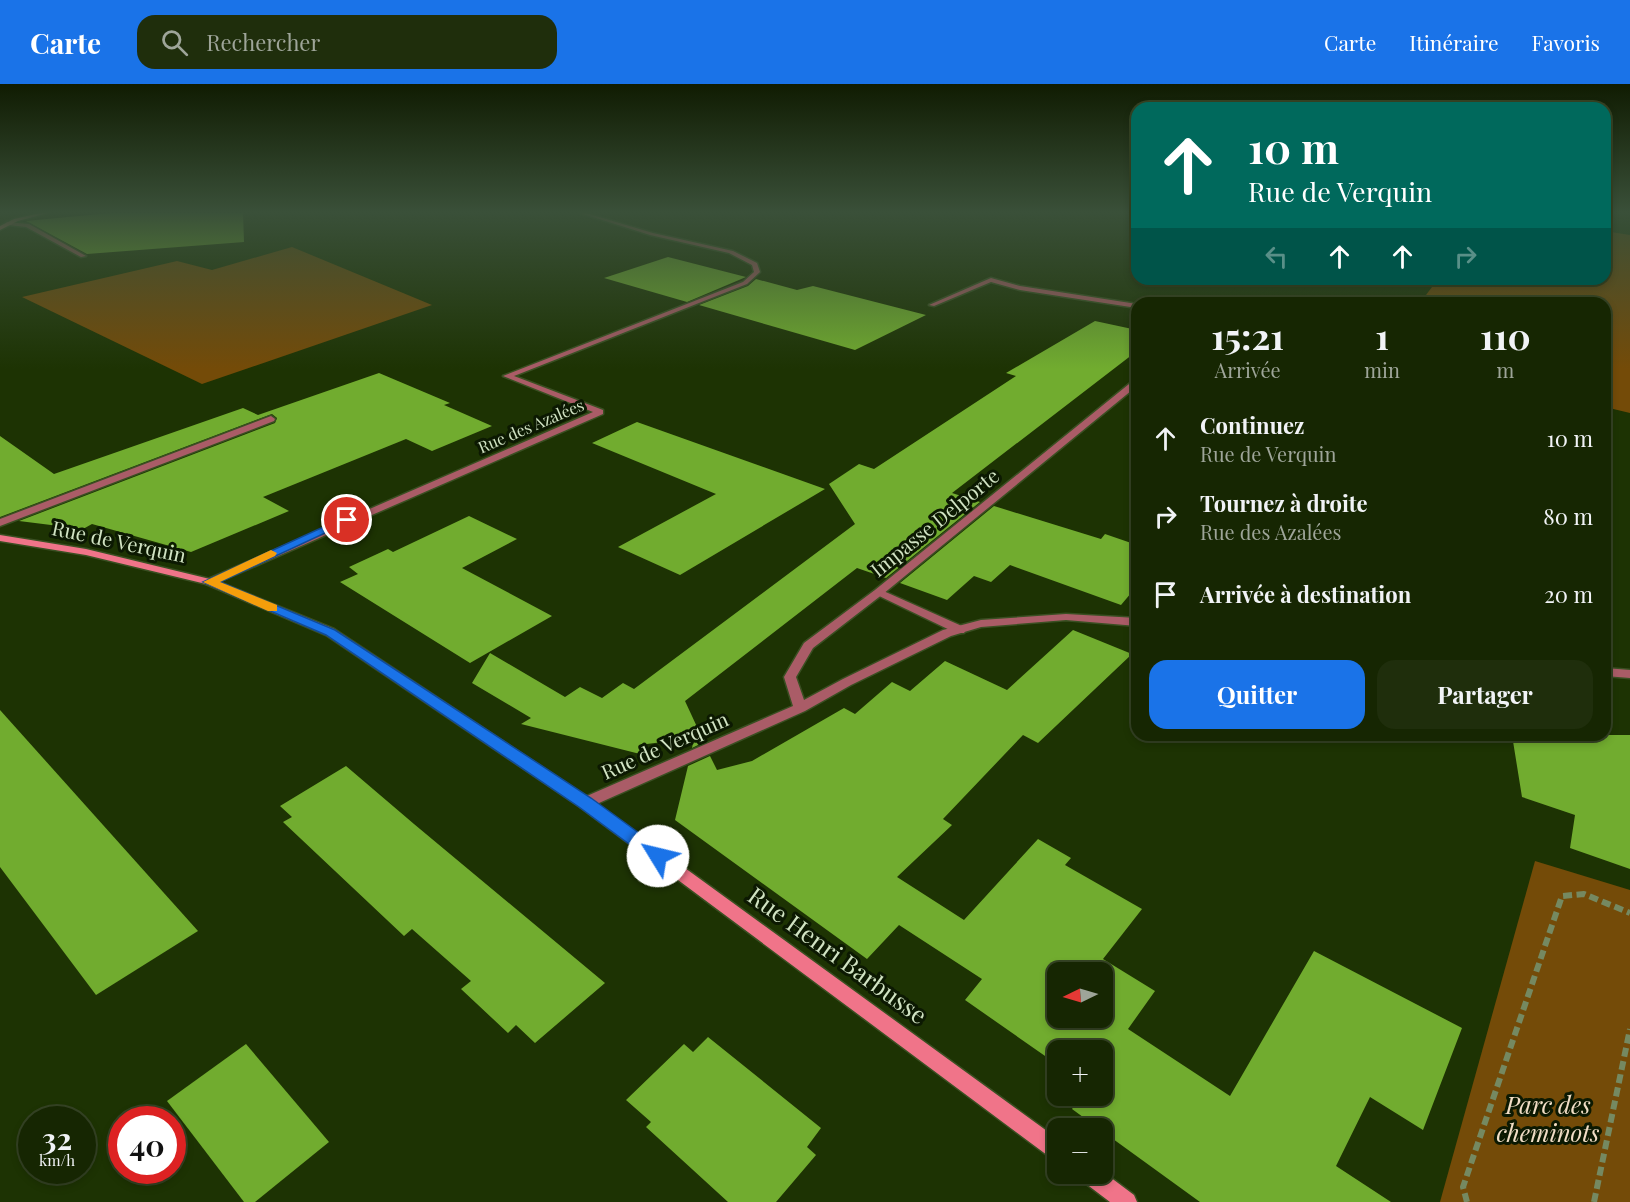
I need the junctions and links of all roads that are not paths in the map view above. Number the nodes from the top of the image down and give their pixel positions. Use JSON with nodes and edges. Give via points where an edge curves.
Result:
{"nodes":[{"id":1,"x":755,"y":265,"type":"edge"},
{"id":2,"x":932,"y":305,"type":"dead end"},
{"id":3,"x":1131,"y":305,"type":"edge"},
{"id":4,"x":1131,"y":387,"type":"edge"},
{"id":5,"x":272,"y":419,"type":"dead end"},
{"id":6,"x":0,"y":524,"type":"edge"},
{"id":7,"x":0,"y":538,"type":"edge"},
{"id":8,"x":210,"y":582,"type":"junction"},
{"id":9,"x":879,"y":592,"type":"junction"},
{"id":10,"x":1131,"y":622,"type":"edge"},
{"id":11,"x":960,"y":630,"type":"junction"},
{"id":12,"x":1611,"y":673,"type":"edge"},
{"id":13,"x":1630,"y":675,"type":"edge"},
{"id":14,"x":800,"y":708,"type":"junction"},
{"id":15,"x":585,"y":803,"type":"junction"},
{"id":16,"x":1047,"y":1143,"type":"edge"},
{"id":17,"x":1103,"y":1184,"type":"edge"},
{"id":18,"x":1127,"y":1202,"type":"edge"}],
"edges":[{"from":1,"to":8,"type":"street","name":"Rue des Azalées","via":[[757,272],[745,283],[507,376],[600,412]]},
{"from":2,"to":3,"type":"street","via":[[991,280]]},
{"from":4,"to":9,"type":"street","name":"Impasse Delporte"},
{"from":5,"to":6,"type":"street"},
{"from":7,"to":8,"type":"street","name":"Rue de Verquin","via":[[86,552]]},
{"from":8,"to":15,"type":"street","name":"Rue de Verquin","via":[[330,632]]},
{"from":9,"to":11,"type":"street"},
{"from":9,"to":14,"type":"street","name":"Impasse Delporte","via":[[808,646],[790,676]]},
{"from":10,"to":11,"type":"street","name":"Rue de Verquin","via":[[1066,617],[981,624]]},
{"from":11,"to":14,"type":"street","name":"Rue de Verquin"},
{"from":12,"to":13,"type":"street"},
{"from":14,"to":15,"type":"street","name":"Rue de Verquin"},
{"from":15,"to":16,"type":"street","name":"Rue Henri Barbusse"},
{"from":17,"to":18,"type":"street"}]}
